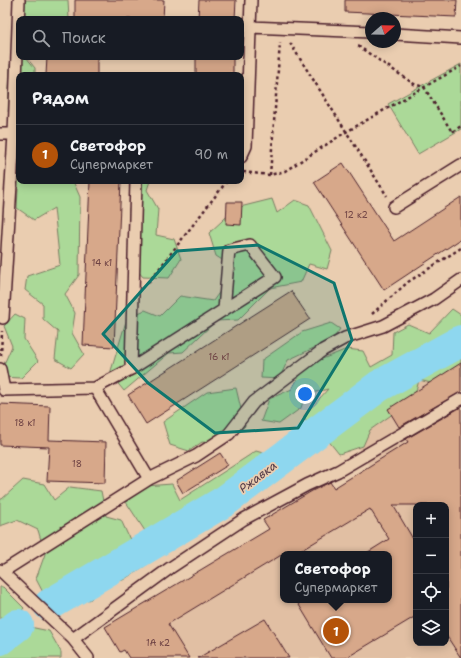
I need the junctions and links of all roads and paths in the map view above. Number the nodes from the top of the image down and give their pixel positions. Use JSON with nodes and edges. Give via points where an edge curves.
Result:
{"nodes":[{"id":1,"x":19,"y":0,"type":"edge"},
{"id":2,"x":252,"y":0,"type":"edge"},
{"id":3,"x":18,"y":16,"type":"edge"},
{"id":4,"x":250,"y":27,"type":"junction"},
{"id":5,"x":282,"y":29,"type":"junction"},
{"id":6,"x":338,"y":30,"type":"junction"},
{"id":7,"x":365,"y":32,"type":"edge"},
{"id":8,"x":401,"y":34,"type":"edge"},
{"id":9,"x":461,"y":38,"type":"edge"},
{"id":10,"x":17,"y":60,"type":"edge"},
{"id":11,"x":461,"y":66,"type":"edge"},
{"id":12,"x":16,"y":72,"type":"edge"},
{"id":13,"x":16,"y":80,"type":"edge"},
{"id":14,"x":424,"y":87,"type":"junction"},
{"id":15,"x":461,"y":126,"type":"edge"},
{"id":16,"x":346,"y":132,"type":"junction"},
{"id":17,"x":0,"y":134,"type":"edge"},
{"id":18,"x":14,"y":134,"type":"junction"},
{"id":19,"x":244,"y":150,"type":"edge"},
{"id":20,"x":461,"y":165,"type":"edge"},
{"id":21,"x":244,"y":172,"type":"edge"},
{"id":22,"x":270,"y":175,"type":"junction"},
{"id":23,"x":136,"y":184,"type":"edge"},
{"id":24,"x":225,"y":184,"type":"edge"},
{"id":25,"x":394,"y":207,"type":"joint"},
{"id":26,"x":461,"y":248,"type":"edge"},
{"id":27,"x":461,"y":280,"type":"edge"},
{"id":28,"x":133,"y":303,"type":"junction"},
{"id":29,"x":224,"y":310,"type":"junction"},
{"id":30,"x":3,"y":318,"type":"joint"},
{"id":31,"x":368,"y":318,"type":"dead end"},
{"id":32,"x":0,"y":369,"type":"edge"},
{"id":33,"x":131,"y":369,"type":"junction"},
{"id":34,"x":95,"y":388,"type":"junction"},
{"id":35,"x":461,"y":399,"type":"edge"},
{"id":36,"x":149,"y":479,"type":"junction"},
{"id":37,"x":1,"y":571,"type":"edge"},
{"id":38,"x":73,"y":639,"type":"junction"},
{"id":39,"x":88,"y":658,"type":"edge"}],
"edges":[{"from":1,"to":3,"type":"lane"},
{"from":2,"to":4,"type":"lane"},
{"from":4,"to":5,"type":"lane"},
{"from":4,"to":19,"type":"lane"},
{"from":5,"to":6,"type":"lane"},
{"from":5,"to":16,"type":"path"},
{"from":5,"to":22,"type":"path"},
{"from":6,"to":7,"type":"lane"},
{"from":6,"to":14,"type":"path","via":[[367,54],[414,84]]},
{"from":8,"to":9,"type":"lane"},
{"from":10,"to":12,"type":"lane"},
{"from":11,"to":14,"type":"path"},
{"from":13,"to":18,"type":"lane"},
{"from":14,"to":15,"type":"path","via":[[452,132]]},
{"from":14,"to":16,"type":"path"},
{"from":16,"to":22,"type":"path","via":[[284,171]]},
{"from":16,"to":25,"type":"path"},
{"from":17,"to":18,"type":"lane"},
{"from":18,"to":30,"type":"lane"},
{"from":20,"to":25,"type":"lane"},
{"from":21,"to":22,"type":"path"},
{"from":23,"to":28,"type":"lane"},
{"from":24,"to":28,"type":"path"},
{"from":26,"to":31,"type":"path","via":[[408,282]]},
{"from":27,"to":36,"type":"lane","via":[[434,299],[382,326],[345,338],[323,350],[254,402],[230,434],[196,456]]},
{"from":28,"to":33,"type":"lane"},
{"from":29,"to":29,"type":"lane","via":[[229,250],[250,246],[275,277]]},
{"from":29,"to":33,"type":"lane"},
{"from":30,"to":32,"type":"path"},
{"from":32,"to":34,"type":"lane","via":[[4,390]]},
{"from":33,"to":34,"type":"lane"},
{"from":34,"to":36,"type":"lane"},
{"from":35,"to":38,"type":"lane","via":[[338,471],[244,519],[170,568]]},
{"from":36,"to":37,"type":"lane"},
{"from":37,"to":38,"type":"lane"},
{"from":38,"to":39,"type":"lane"}]}
